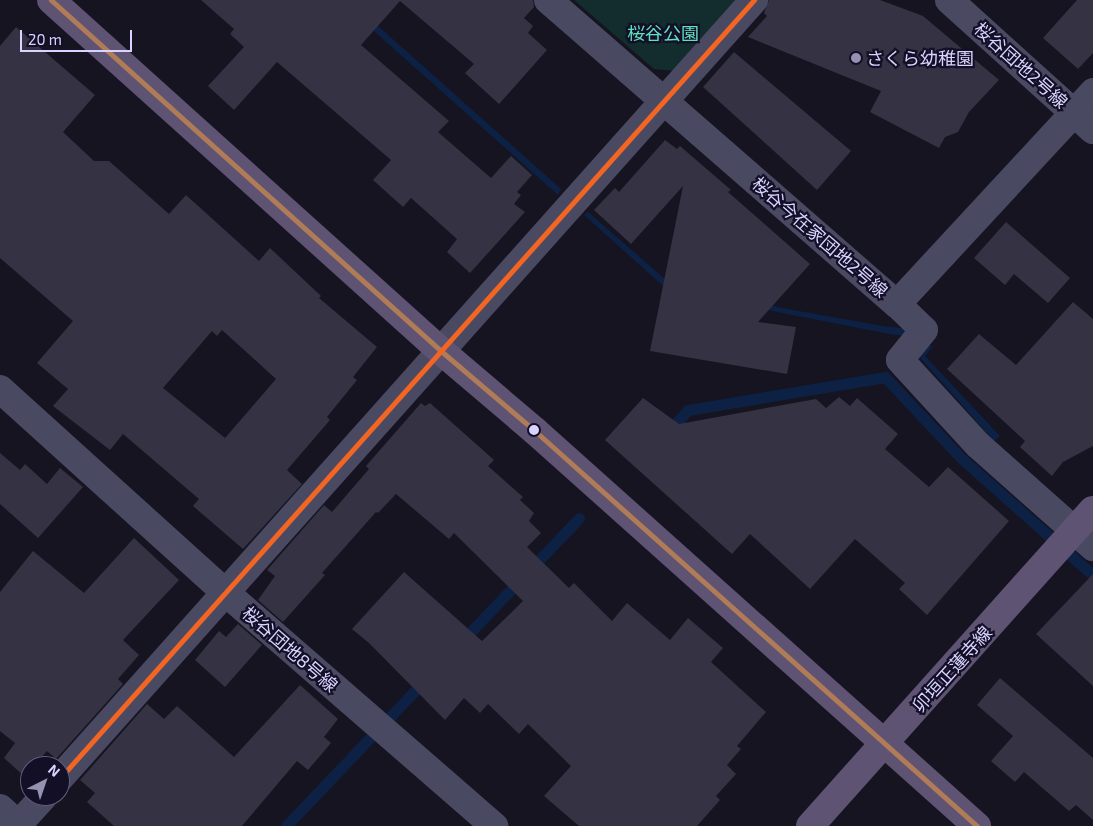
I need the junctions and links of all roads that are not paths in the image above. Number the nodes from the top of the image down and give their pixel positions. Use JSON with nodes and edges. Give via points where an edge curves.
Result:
{"nodes":[{"id":1,"x":51,"y":0,"type":"edge"},
{"id":2,"x":548,"y":0,"type":"edge"},
{"id":3,"x":754,"y":0,"type":"edge"},
{"id":4,"x":949,"y":0,"type":"edge"},
{"id":5,"x":1093,"y":92,"type":"edge"},
{"id":6,"x":663,"y":102,"type":"junction"},
{"id":7,"x":1084,"y":121,"type":"edge"},
{"id":8,"x":897,"y":304,"type":"junction"},
{"id":9,"x":442,"y":351,"type":"junction"},
{"id":10,"x":0,"y":389,"type":"edge"},
{"id":11,"x":1093,"y":510,"type":"edge"},
{"id":12,"x":1084,"y":539,"type":"edge"},
{"id":13,"x":224,"y":592,"type":"junction"},
{"id":14,"x":884,"y":745,"type":"junction"},
{"id":15,"x":70,"y":767,"type":"edge"},
{"id":16,"x":32,"y":806,"type":"edge"},
{"id":17,"x":14,"y":821,"type":"edge"},
{"id":18,"x":494,"y":826,"type":"edge"},
{"id":19,"x":810,"y":826,"type":"edge"},
{"id":20,"x":976,"y":826,"type":"edge"}],
"edges":[{"from":1,"to":9,"type":"main road"},
{"from":2,"to":6,"type":"street","name":"桜谷今在家団地2号線"},
{"from":3,"to":6,"type":"street"},
{"from":4,"to":7,"type":"street","name":"桜谷団地2号線"},
{"from":5,"to":7,"type":"street","name":"桜谷今在家団地2号線"},
{"from":6,"to":8,"type":"street","name":"桜谷今在家団地2号線"},
{"from":6,"to":9,"type":"street"},
{"from":7,"to":8,"type":"street","name":"桜谷今在家団地2号線"},
{"from":8,"to":12,"type":"street","via":[[924,330],[900,360],[978,445]]},
{"from":9,"to":13,"type":"street"},
{"from":9,"to":14,"type":"main road"},
{"from":10,"to":13,"type":"street","name":"桜谷団地8号線"},
{"from":11,"to":12,"type":"main road","name":"卯垣正蓮寺線"},
{"from":12,"to":14,"type":"main road","name":"卯垣正蓮寺線"},
{"from":13,"to":15,"type":"street"},
{"from":13,"to":18,"type":"street","name":"桜谷団地8号線"},
{"from":14,"to":19,"type":"main road","name":"卯垣正蓮寺線"},
{"from":14,"to":20,"type":"main road"},
{"from":16,"to":17,"type":"street"}]}
